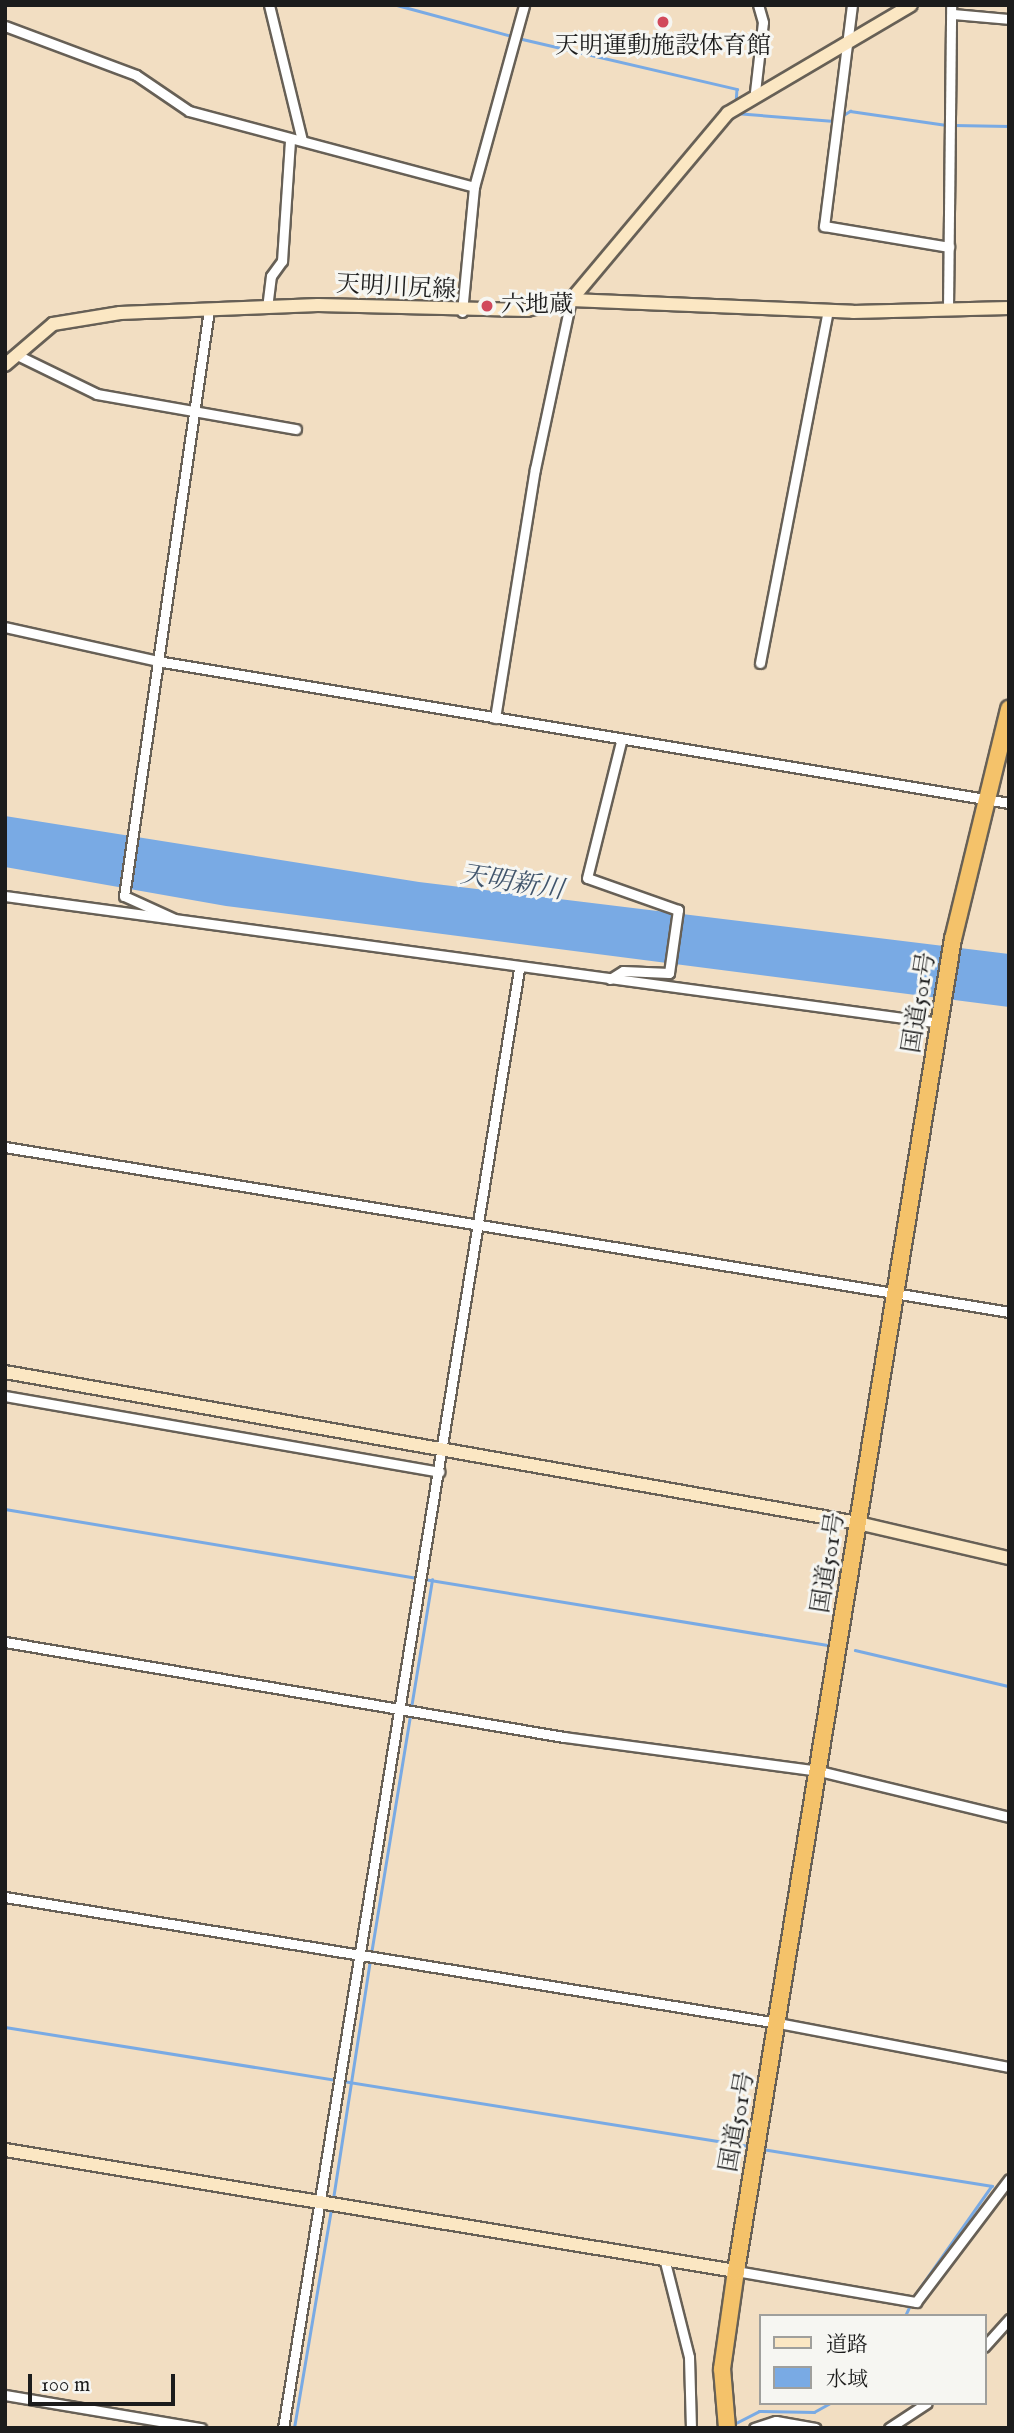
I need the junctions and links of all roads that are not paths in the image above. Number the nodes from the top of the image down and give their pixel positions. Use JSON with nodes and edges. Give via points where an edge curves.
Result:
{"nodes":[{"id":1,"x":269,"y":5,"type":"edge"},
{"id":2,"x":524,"y":5,"type":"edge"},
{"id":3,"x":758,"y":5,"type":"edge"},
{"id":4,"x":852,"y":5,"type":"edge"},
{"id":5,"x":911,"y":5,"type":"edge"},
{"id":6,"x":951,"y":10,"type":"edge"},
{"id":7,"x":1009,"y":19,"type":"edge"},
{"id":8,"x":5,"y":26,"type":"edge"},
{"id":9,"x":850,"y":40,"type":"junction"},
{"id":10,"x":755,"y":92,"type":"junction"},
{"id":11,"x":290,"y":139,"type":"junction"},
{"id":12,"x":302,"y":140,"type":"junction"},
{"id":13,"x":474,"y":187,"type":"junction"},
{"id":14,"x":949,"y":247,"type":"junction"},
{"id":15,"x":571,"y":300,"type":"junction"},
{"id":16,"x":1009,"y":307,"type":"edge"},
{"id":17,"x":267,"y":308,"type":"junction"},
{"id":18,"x":948,"y":309,"type":"junction"},
{"id":19,"x":209,"y":310,"type":"junction"},
{"id":20,"x":828,"y":311,"type":"junction"},
{"id":21,"x":462,"y":312,"type":"junction"},
{"id":22,"x":15,"y":354,"type":"junction"},
{"id":23,"x":5,"y":365,"type":"edge"},
{"id":24,"x":196,"y":411,"type":"junction"},
{"id":25,"x":296,"y":429,"type":"dead end"},
{"id":26,"x":5,"y":627,"type":"edge"},
{"id":27,"x":163,"y":662,"type":"junction"},
{"id":28,"x":760,"y":663,"type":"dead end"},
{"id":29,"x":1009,"y":709,"type":"edge"},
{"id":30,"x":495,"y":718,"type":"junction"},
{"id":31,"x":621,"y":742,"type":"junction"},
{"id":32,"x":984,"y":797,"type":"junction"},
{"id":33,"x":1009,"y":803,"type":"edge"},
{"id":34,"x":5,"y":895,"type":"edge"},
{"id":35,"x":186,"y":924,"type":"junction"},
{"id":36,"x":519,"y":970,"type":"junction"},
{"id":37,"x":610,"y":979,"type":"junction"},
{"id":38,"x":942,"y":1019,"type":"junction"},
{"id":39,"x":5,"y":1147,"type":"edge"},
{"id":40,"x":477,"y":1226,"type":"junction"},
{"id":41,"x":896,"y":1294,"type":"junction"},
{"id":42,"x":1009,"y":1312,"type":"edge"},
{"id":43,"x":5,"y":1372,"type":"edge"},
{"id":44,"x":5,"y":1396,"type":"edge"},
{"id":45,"x":439,"y":1449,"type":"junction"},
{"id":46,"x":439,"y":1472,"type":"junction"},
{"id":47,"x":858,"y":1524,"type":"junction"},
{"id":48,"x":1009,"y":1558,"type":"edge"},
{"id":49,"x":5,"y":1642,"type":"edge"},
{"id":50,"x":401,"y":1707,"type":"junction"},
{"id":51,"x":819,"y":1771,"type":"junction"},
{"id":52,"x":1009,"y":1817,"type":"edge"},
{"id":53,"x":5,"y":1897,"type":"edge"},
{"id":54,"x":359,"y":1956,"type":"junction"},
{"id":55,"x":778,"y":2023,"type":"junction"},
{"id":56,"x":1009,"y":2067,"type":"edge"},
{"id":57,"x":5,"y":2150,"type":"edge"},
{"id":58,"x":1009,"y":2179,"type":"edge"},
{"id":59,"x":319,"y":2202,"type":"junction"},
{"id":60,"x":664,"y":2258,"type":"junction"},
{"id":61,"x":736,"y":2271,"type":"junction"},
{"id":62,"x":1009,"y":2319,"type":"edge"},
{"id":63,"x":986,"y":2345,"type":"edge"},
{"id":64,"x":5,"y":2395,"type":"edge"},
{"id":65,"x":924,"y":2405,"type":"edge"},
{"id":66,"x":201,"y":2428,"type":"edge"},
{"id":67,"x":283,"y":2428,"type":"edge"},
{"id":68,"x":691,"y":2428,"type":"edge"},
{"id":69,"x":727,"y":2428,"type":"edge"},
{"id":70,"x":754,"y":2428,"type":"edge"},
{"id":71,"x":815,"y":2428,"type":"edge"},
{"id":72,"x":889,"y":2428,"type":"edge"}],
"edges":[{"from":1,"to":12,"type":"street"},
{"from":2,"to":13,"type":"street"},
{"from":3,"to":10,"type":"street","via":[[762,32]]},
{"from":4,"to":9,"type":"street"},
{"from":5,"to":9,"type":"street"},
{"from":6,"to":7,"type":"street"},
{"from":6,"to":14,"type":"street"},
{"from":8,"to":11,"type":"street","via":[[136,75],[189,111]]},
{"from":9,"to":10,"type":"street"},
{"from":9,"to":14,"type":"street","via":[[824,226]]},
{"from":10,"to":15,"type":"street","via":[[718,123]]},
{"from":11,"to":12,"type":"street"},
{"from":11,"to":17,"type":"street","via":[[282,261],[271,276]]},
{"from":12,"to":13,"type":"street"},
{"from":13,"to":21,"type":"street"},
{"from":14,"to":18,"type":"street"},
{"from":15,"to":20,"type":"street","name":"天明川尻線"},
{"from":15,"to":21,"type":"street","name":"天明川尻線","via":[[527,310]]},
{"from":15,"to":30,"type":"street","via":[[534,469]]},
{"from":16,"to":18,"type":"street","name":"天明川尻線"},
{"from":17,"to":19,"type":"street","name":"天明川尻線"},
{"from":17,"to":21,"type":"street","name":"天明川尻線"},
{"from":18,"to":20,"type":"street","name":"天明川尻線"},
{"from":19,"to":22,"type":"street","name":"天明川尻線","via":[[121,313],[53,324]]},
{"from":19,"to":24,"type":"street"},
{"from":20,"to":28,"type":"street"},
{"from":22,"to":23,"type":"street","name":"天明川尻線"},
{"from":22,"to":24,"type":"street","via":[[97,394]]},
{"from":24,"to":25,"type":"street"},
{"from":24,"to":27,"type":"street"},
{"from":26,"to":27,"type":"street"},
{"from":27,"to":30,"type":"street"},
{"from":27,"to":35,"type":"street","via":[[124,896]]},
{"from":29,"to":32,"type":"highway","name":"国道501号"},
{"from":30,"to":31,"type":"street"},
{"from":31,"to":32,"type":"street"},
{"from":31,"to":37,"type":"street","via":[[587,878],[678,910],[669,973],[623,971]]},
{"from":32,"to":33,"type":"street"},
{"from":32,"to":38,"type":"highway","name":"国道501号","via":[[953,939]]},
{"from":34,"to":35,"type":"street"},
{"from":35,"to":36,"type":"street"},
{"from":36,"to":37,"type":"street"},
{"from":36,"to":40,"type":"street"},
{"from":37,"to":38,"type":"street"},
{"from":38,"to":41,"type":"highway","name":"国道501号"},
{"from":39,"to":40,"type":"street"},
{"from":40,"to":41,"type":"street"},
{"from":40,"to":45,"type":"street"},
{"from":41,"to":42,"type":"street"},
{"from":41,"to":47,"type":"highway","name":"国道501号"},
{"from":43,"to":45,"type":"street"},
{"from":44,"to":46,"type":"street"},
{"from":45,"to":46,"type":"street"},
{"from":45,"to":47,"type":"street"},
{"from":46,"to":50,"type":"street"},
{"from":47,"to":48,"type":"street"},
{"from":47,"to":51,"type":"highway","name":"国道501号"},
{"from":49,"to":50,"type":"street"},
{"from":50,"to":51,"type":"street","via":[[564,1737]]},
{"from":50,"to":54,"type":"street"},
{"from":51,"to":52,"type":"street"},
{"from":51,"to":55,"type":"highway","name":"国道501号"},
{"from":53,"to":54,"type":"street"},
{"from":54,"to":55,"type":"street"},
{"from":54,"to":59,"type":"street"},
{"from":55,"to":56,"type":"street"},
{"from":55,"to":61,"type":"highway","name":"国道501号"},
{"from":57,"to":59,"type":"street"},
{"from":58,"to":61,"type":"street","via":[[916,2301]]},
{"from":59,"to":60,"type":"street"},
{"from":59,"to":67,"type":"street"},
{"from":60,"to":61,"type":"street"},
{"from":60,"to":68,"type":"street","via":[[689,2357]]},
{"from":61,"to":69,"type":"highway","name":"国道501号","via":[[722,2369]]},
{"from":62,"to":63,"type":"street"},
{"from":64,"to":66,"type":"street"},
{"from":65,"to":72,"type":"street"},
{"from":70,"to":71,"type":"street","via":[[776,2421]]}]}
